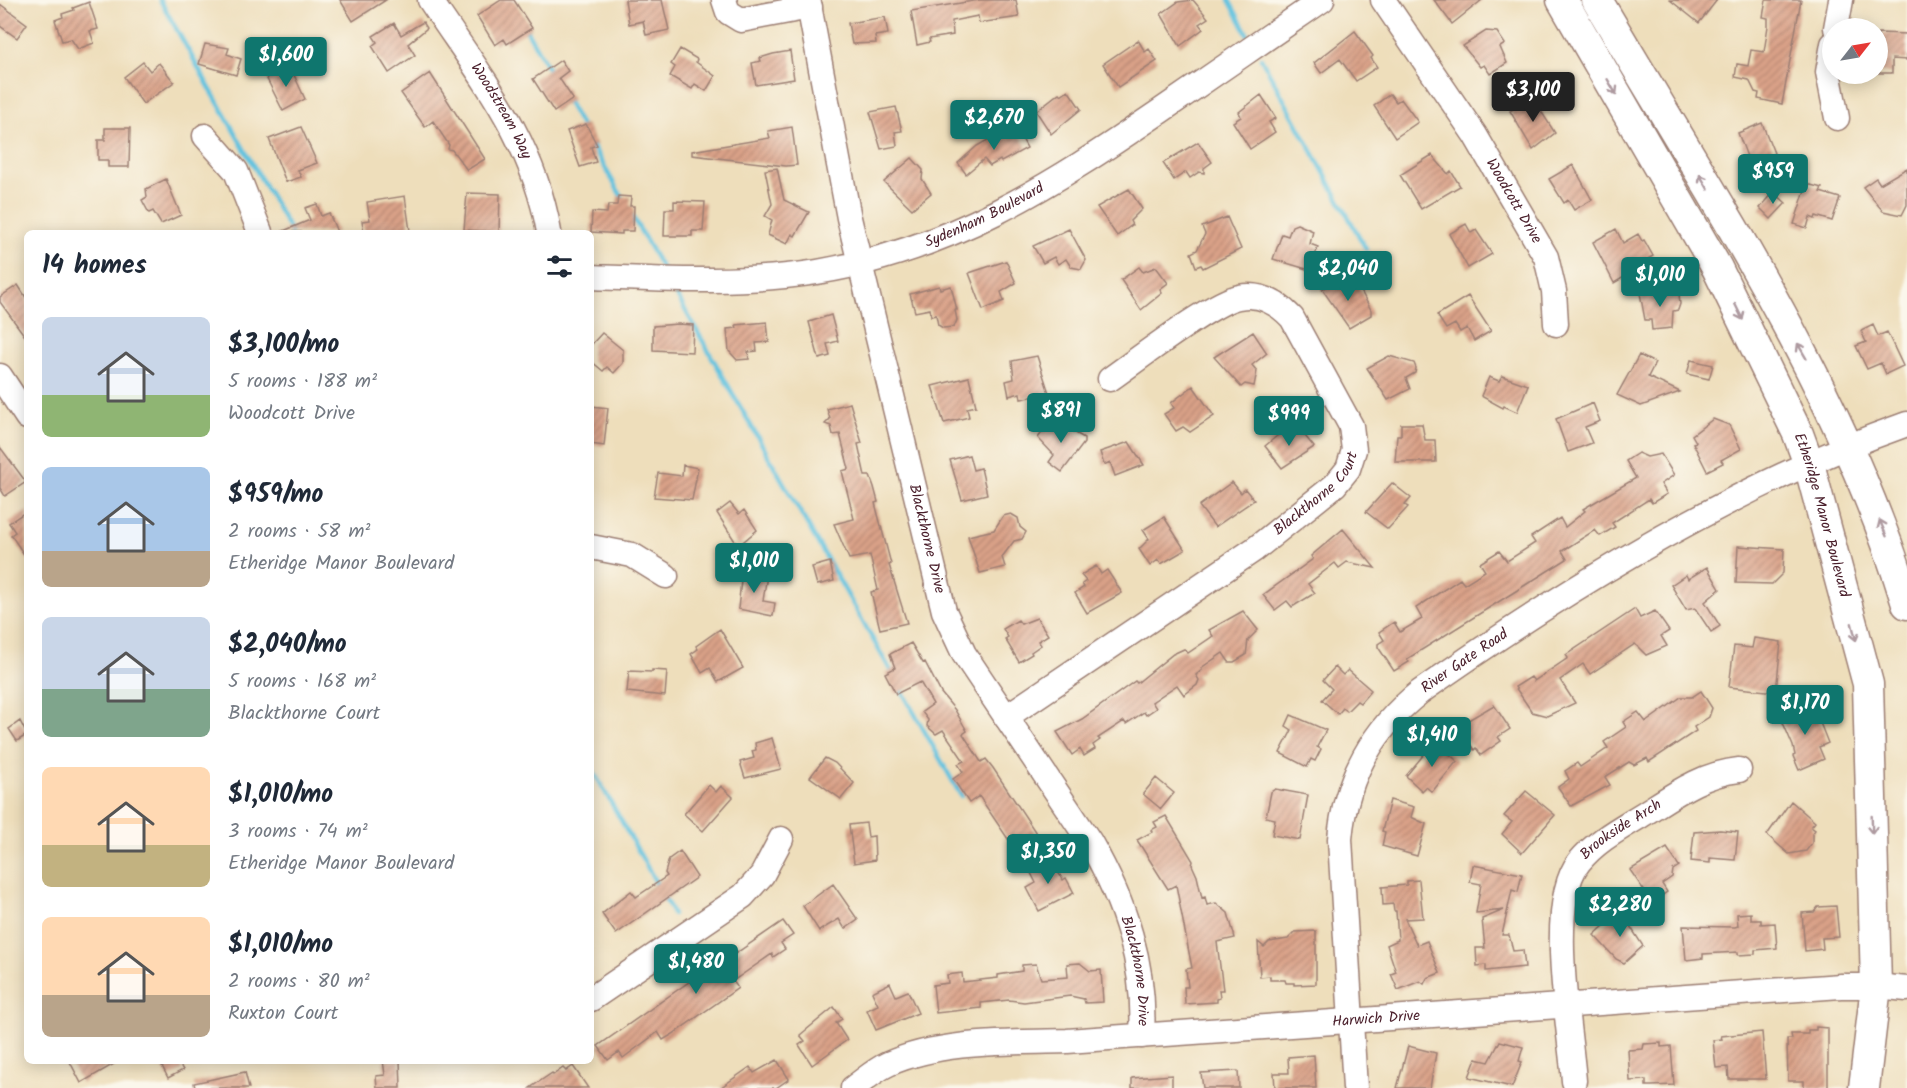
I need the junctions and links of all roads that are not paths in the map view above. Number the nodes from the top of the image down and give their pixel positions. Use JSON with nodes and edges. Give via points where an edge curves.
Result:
{"nodes":[{"id":1,"x":430,"y":0,"type":"edge"},
{"id":2,"x":724,"y":0,"type":"edge"},
{"id":3,"x":1322,"y":0,"type":"edge"},
{"id":4,"x":1383,"y":0,"type":"edge"},
{"id":5,"x":1562,"y":0,"type":"edge"},
{"id":6,"x":1597,"y":0,"type":"edge"},
{"id":7,"x":1841,"y":0,"type":"edge"},
{"id":8,"x":809,"y":3,"type":"edge"},
{"id":9,"x":1838,"y":18,"type":"edge"},
{"id":10,"x":1829,"y":84,"type":"edge"},
{"id":11,"x":1837,"y":118,"type":"dead end"},
{"id":12,"x":205,"y":136,"type":"dead end"},
{"id":13,"x":259,"y":230,"type":"edge"},
{"id":14,"x":549,"y":230,"type":"edge"},
{"id":15,"x":859,"y":261,"type":"junction"},
{"id":16,"x":594,"y":277,"type":"edge"},
{"id":17,"x":1556,"y":324,"type":"dead end"},
{"id":18,"x":0,"y":376,"type":"edge"},
{"id":19,"x":1110,"y":379,"type":"dead end"},
{"id":20,"x":24,"y":412,"type":"edge"},
{"id":21,"x":1907,"y":424,"type":"edge"},
{"id":22,"x":1848,"y":445,"type":"junction"},
{"id":23,"x":1809,"y":464,"type":"junction"},
{"id":24,"x":594,"y":548,"type":"edge"},
{"id":25,"x":666,"y":576,"type":"dead end"},
{"id":26,"x":1907,"y":604,"type":"edge"},
{"id":27,"x":1006,"y":717,"type":"junction"},
{"id":28,"x":1739,"y":770,"type":"dead end"},
{"id":29,"x":781,"y":840,"type":"dead end"},
{"id":30,"x":1876,"y":986,"type":"junction"},
{"id":31,"x":1907,"y":989,"type":"edge"},
{"id":32,"x":594,"y":997,"type":"edge"},
{"id":33,"x":1568,"y":1005,"type":"junction"},
{"id":34,"x":1350,"y":1021,"type":"junction"},
{"id":35,"x":1142,"y":1036,"type":"junction"},
{"id":36,"x":1574,"y":1081,"type":"dead end"},
{"id":37,"x":853,"y":1088,"type":"edge"},
{"id":38,"x":1355,"y":1088,"type":"edge"},
{"id":39,"x":1864,"y":1088,"type":"edge"}],
"edges":[{"from":1,"to":14,"type":"street","name":"Woodstream Way","via":[[519,136],[543,198]]},
{"from":2,"to":8,"type":"street","via":[[728,12],[741,20]]},
{"from":3,"to":15,"type":"street","name":"Sydenham Boulevard","via":[[1048,185],[952,234]]},
{"from":4,"to":17,"type":"street","name":"Woodcott Drive","via":[[1481,145],[1546,257]]},
{"from":5,"to":23,"type":"main road","name":"Etheridge Manor Boulevard","one_way":true,"via":[[1717,268]]},
{"from":22,"to":6,"type":"main road","one_way":true,"via":[[1814,371]]},
{"from":7,"to":9,"type":"street"},
{"from":8,"to":15,"type":"street","name":"Blackthorne Drive"},
{"from":10,"to":11,"type":"street"},
{"from":12,"to":13,"type":"street","via":[[236,171]]},
{"from":15,"to":16,"type":"street","name":"Sydenham Boulevard","via":[[819,271],[720,281]]},
{"from":15,"to":27,"type":"street","name":"Blackthorne Drive","via":[[944,611],[964,654]]},
{"from":18,"to":20,"type":"street"},
{"from":19,"to":27,"type":"street","name":"Blackthorne Court","via":[[1216,307],[1236,297],[1266,298],[1292,318],[1338,400],[1353,434],[1352,460],[1335,485],[1255,549]]},
{"from":21,"to":22,"type":"street","name":"River Gate Road"},
{"from":22,"to":23,"type":"street","name":"River Gate Road"},
{"from":26,"to":22,"type":"main road","one_way":true,"via":[[1886,536]]},
{"from":23,"to":30,"type":"main road","name":"Etheridge Manor Boulevard","one_way":true,"via":[[1868,684]]},
{"from":23,"to":34,"type":"street","name":"River Gate Road","via":[[1677,530],[1558,598],[1420,692],[1378,733],[1358,767],[1341,823]]},
{"from":24,"to":25,"type":"street","via":[[632,555]]},
{"from":27,"to":35,"type":"street","name":"Blackthorne Drive","via":[[1090,842],[1123,907],[1143,989]]},
{"from":28,"to":33,"type":"street","name":"Brookside Arch","via":[[1717,772],[1697,781],[1598,843],[1578,863],[1567,882],[1562,906]]},
{"from":29,"to":32,"type":"street","via":[[762,875],[743,896]]},
{"from":30,"to":31,"type":"street","name":"Harwich Drive"},
{"from":30,"to":33,"type":"street","name":"Harwich Drive"},
{"from":30,"to":39,"type":"main road","name":"Etheridge Manor Boulevard"},
{"from":33,"to":34,"type":"street","name":"Harwich Drive"},
{"from":33,"to":36,"type":"street","name":"Brookside Arch"},
{"from":34,"to":35,"type":"street","name":"Harwich Drive"},
{"from":34,"to":38,"type":"street","name":"River Gate Road"},
{"from":35,"to":37,"type":"street","name":"Harwich Drive","via":[[941,1049],[887,1065]]}]}
